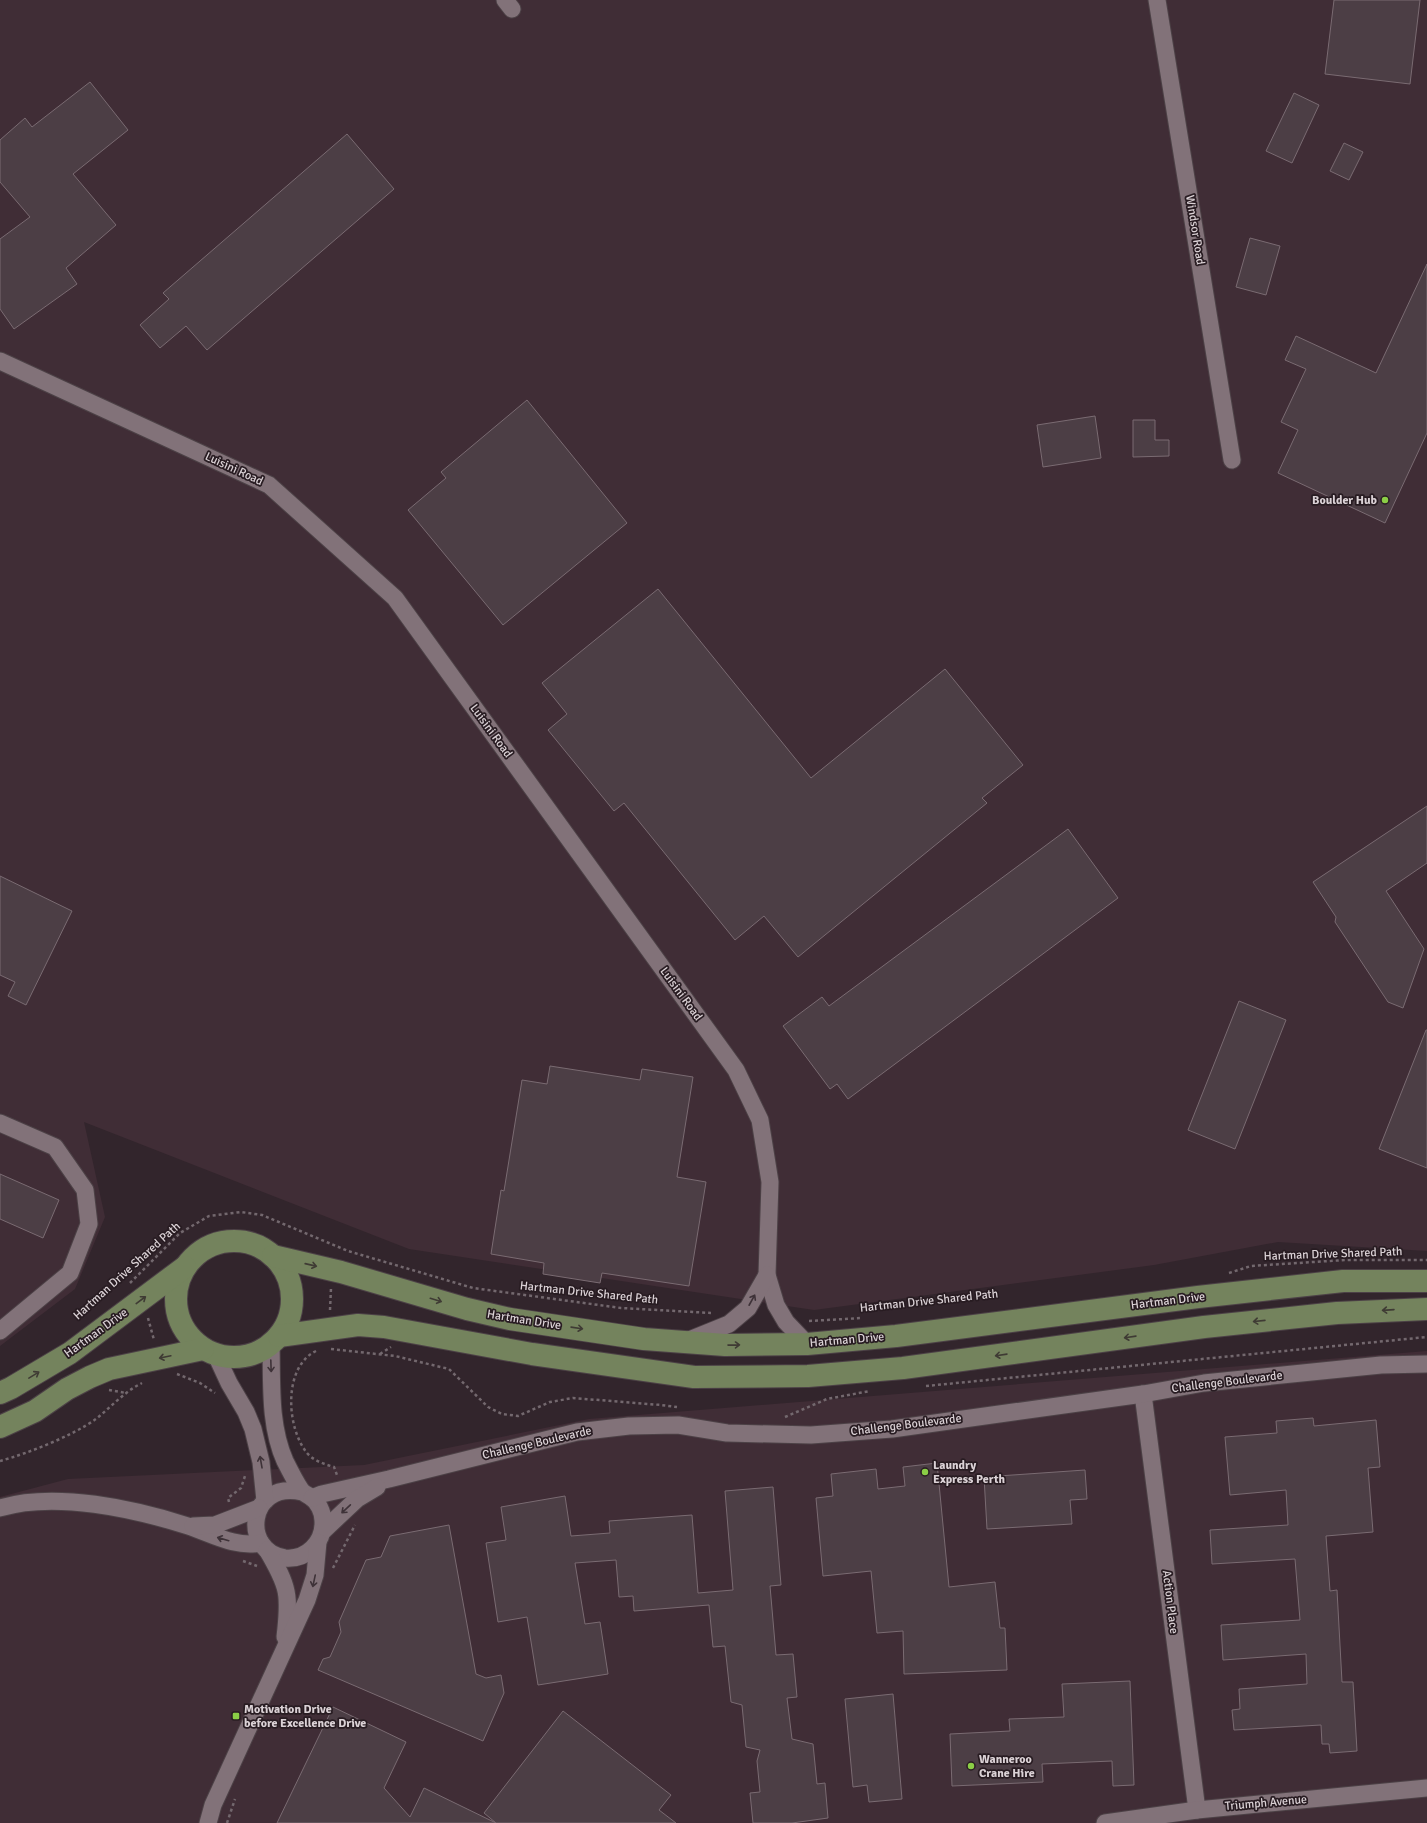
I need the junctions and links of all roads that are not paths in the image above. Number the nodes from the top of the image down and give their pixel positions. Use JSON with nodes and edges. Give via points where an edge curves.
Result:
{"nodes":[{"id":1,"x":1157,"y":0,"type":"edge"},
{"id":2,"x":0,"y":361,"type":"edge"},
{"id":3,"x":1232,"y":460,"type":"dead end"},
{"id":4,"x":0,"y":1123,"type":"edge"},
{"id":5,"x":273,"y":1256,"type":"junction"},
{"id":6,"x":186,"y":1266,"type":"junction"},
{"id":7,"x":767,"y":1275,"type":"junction"},
{"id":8,"x":1427,"y":1280,"type":"edge"},
{"id":9,"x":1427,"y":1309,"type":"edge"},
{"id":10,"x":0,"y":1331,"type":"edge"},
{"id":11,"x":275,"y":1340,"type":"junction"},
{"id":12,"x":685,"y":1342,"type":"junction"},
{"id":13,"x":807,"y":1344,"type":"junction"},
{"id":14,"x":209,"y":1352,"type":"junction"},
{"id":15,"x":1427,"y":1364,"type":"edge"},
{"id":16,"x":0,"y":1393,"type":"edge"},
{"id":17,"x":1142,"y":1394,"type":"junction"},
{"id":18,"x":0,"y":1427,"type":"edge"},
{"id":19,"x":389,"y":1479,"type":"junction"},
{"id":20,"x":307,"y":1495,"type":"junction"},
{"id":21,"x":262,"y":1505,"type":"junction"},
{"id":22,"x":0,"y":1508,"type":"edge"},
{"id":23,"x":187,"y":1526,"type":"junction"},
{"id":24,"x":321,"y":1536,"type":"junction"},
{"id":25,"x":264,"y":1546,"type":"junction"},
{"id":26,"x":283,"y":1652,"type":"junction"},
{"id":27,"x":1427,"y":1788,"type":"edge"},
{"id":28,"x":1197,"y":1810,"type":"junction"},
{"id":29,"x":208,"y":1823,"type":"edge"},
{"id":30,"x":1105,"y":1823,"type":"edge"}],
"edges":[{"from":1,"to":3,"type":"street","name":"Windsor Road"},
{"from":2,"to":7,"type":"street","name":"Luisini Road","via":[[269,484],[395,598],[736,1070],[760,1120],[769,1174]]},
{"from":4,"to":10,"type":"street","via":[[55,1147],[85,1190],[89,1224],[70,1274]]},
{"from":5,"to":6,"type":"main road","via":[[255,1246],[234,1241],[207,1248]]},
{"from":5,"to":11,"type":"main road","via":[[289,1281],[291,1295],[291,1310],[286,1324]]},
{"from":5,"to":12,"type":"main road","name":"Hartman Drive","one_way":true,"via":[[338,1271],[510,1319],[644,1339]]},
{"from":6,"to":14,"type":"main road","via":[[178,1283],[175,1302],[179,1320],[189,1337]]},
{"from":16,"to":6,"type":"main road","name":"Hartman Drive","one_way":true,"via":[[70,1353],[133,1289]]},
{"from":12,"to":7,"type":"street","name":"Luisini Road","one_way":true,"via":[[729,1324],[748,1308]]},
{"from":7,"to":13,"type":"street","name":"Luisini Road","via":[[776,1305],[784,1319]]},
{"from":8,"to":13,"type":"main road","name":"Hartman Drive","via":[[1343,1281],[896,1336]]},
{"from":9,"to":11,"type":"main road","one_way":true,"via":[[1337,1313],[1204,1327],[903,1368],[808,1376],[694,1377],[532,1354],[384,1327],[358,1325],[330,1327]]},
{"from":11,"to":14,"type":"main road","via":[[254,1354],[235,1358]]},
{"from":11,"to":20,"type":"street","one_way":true,"via":[[276,1432],[285,1460]]},
{"from":12,"to":13,"type":"main road","name":"Hartman Drive","one_way":true,"via":[[725,1345]]},
{"from":14,"to":18,"type":"main road","one_way":true,"via":[[158,1358],[109,1369],[67,1389],[35,1411]]},
{"from":21,"to":14,"type":"street","one_way":true,"via":[[261,1462],[253,1429],[246,1412]]},
{"from":15,"to":17,"type":"street","name":"Challenge Boulevarde","via":[[1381,1365],[1204,1384]]},
{"from":17,"to":19,"type":"street","name":"Challenge Boulevarde","via":[[892,1429],[811,1435],[728,1433],[678,1425],[629,1426],[577,1432]]},
{"from":17,"to":28,"type":"street","name":"Action Place"},
{"from":19,"to":20,"type":"street","name":"Challenge Boulevarde"},
{"from":19,"to":24,"type":"street","name":"Challenge Boulevarde","one_way":true,"via":[[357,1499]]},
{"from":20,"to":21,"type":"street","via":[[282,1490],[272,1494]]},
{"from":20,"to":24,"type":"street","via":[[322,1513]]},
{"from":21,"to":23,"type":"street","via":[[215,1525]]},
{"from":21,"to":25,"type":"street","via":[[256,1526]]},
{"from":22,"to":23,"type":"street","via":[[63,1501],[115,1507]]},
{"from":25,"to":23,"type":"street","one_way":true,"via":[[241,1544]]},
{"from":24,"to":25,"type":"street","via":[[312,1550],[294,1558],[275,1555]]},
{"from":24,"to":26,"type":"street","one_way":true,"via":[[312,1589]]},
{"from":25,"to":26,"type":"street","via":[[284,1579],[288,1595]]},
{"from":26,"to":29,"type":"street","via":[[213,1805]]},
{"from":27,"to":28,"type":"street","name":"Triumph Avenue"},
{"from":28,"to":30,"type":"street","name":"Triumph Avenue"}]}
